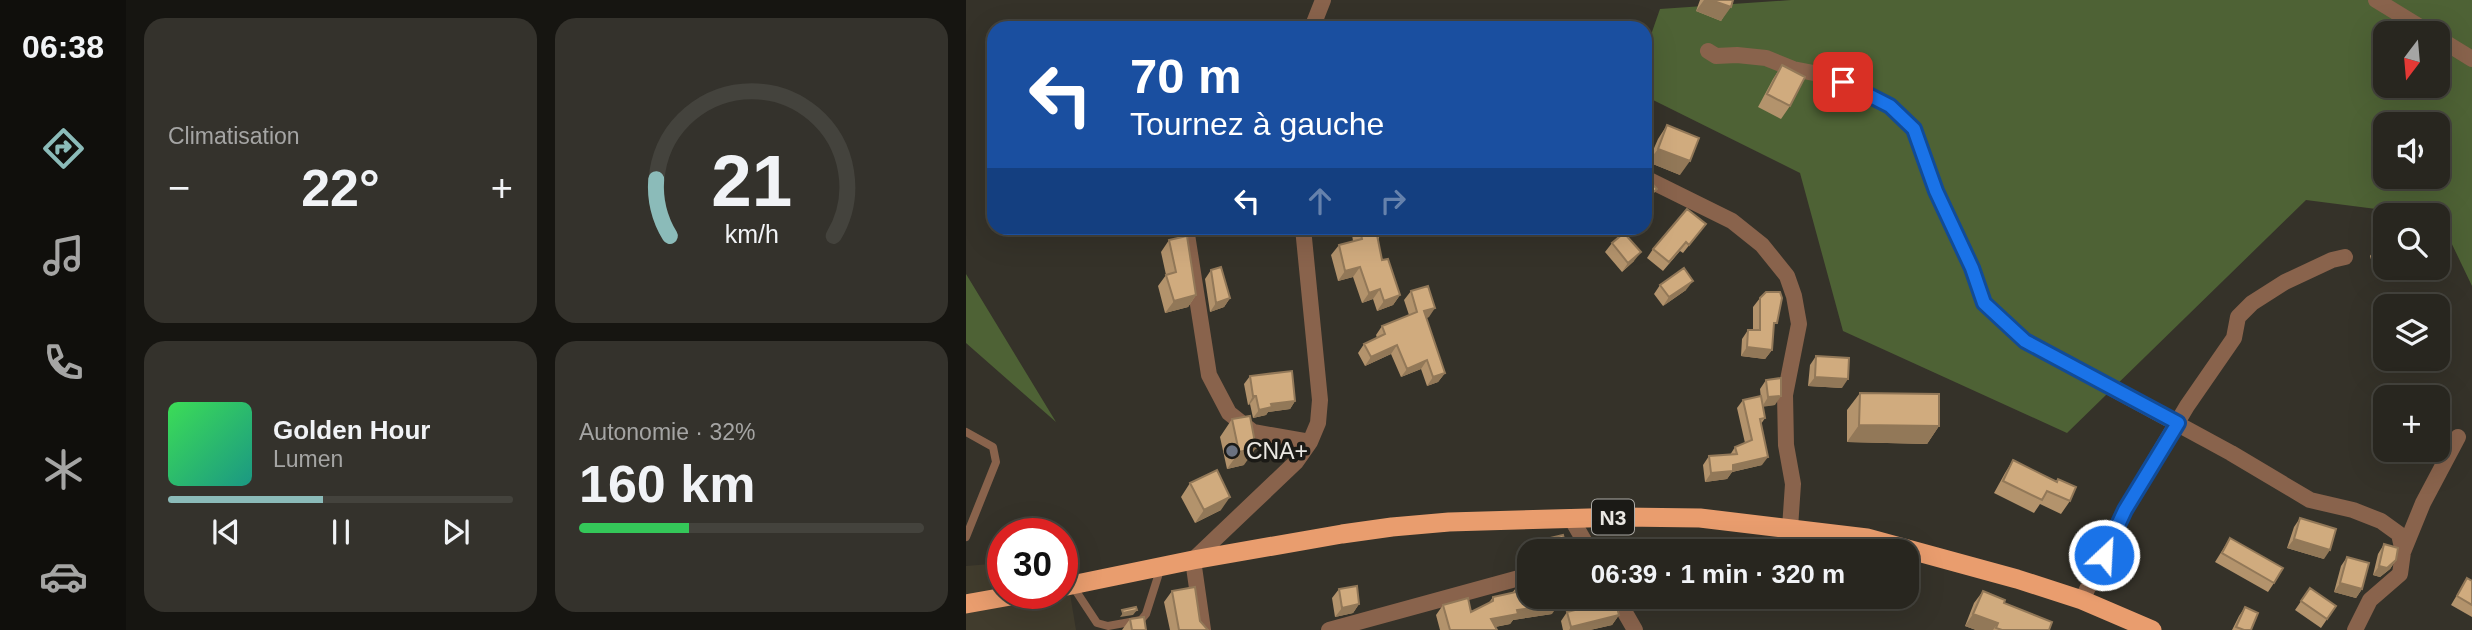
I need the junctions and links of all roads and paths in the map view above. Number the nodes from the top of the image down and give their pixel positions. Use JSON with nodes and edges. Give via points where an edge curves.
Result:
{"nodes":[{"id":1,"x":1324,"y":0,"type":"edge"},
{"id":2,"x":2376,"y":0,"type":"edge"},
{"id":3,"x":1314,"y":21,"type":"edge"},
{"id":4,"x":2410,"y":21,"type":"edge"},
{"id":5,"x":2450,"y":45,"type":"edge"},
{"id":6,"x":1708,"y":51,"type":"dead end"},
{"id":7,"x":2472,"y":59,"type":"edge"},
{"id":8,"x":1652,"y":181,"type":"edge"},
{"id":9,"x":1187,"y":235,"type":"edge"},
{"id":10,"x":1304,"y":235,"type":"edge"},
{"id":11,"x":2345,"y":257,"type":"dead end"},
{"id":12,"x":2178,"y":423,"type":"junction"},
{"id":13,"x":966,"y":432,"type":"edge"},
{"id":14,"x":2458,"y":437,"type":"dead end"},
{"id":15,"x":1310,"y":442,"type":"junction"},
{"id":16,"x":1571,"y":518,"type":"junction"},
{"id":17,"x":1790,"y":528,"type":"junction"},
{"id":18,"x":966,"y":537,"type":"edge"},
{"id":19,"x":1582,"y":539,"type":"edge"},
{"id":20,"x":2403,"y":552,"type":"junction"},
{"id":21,"x":1193,"y":560,"type":"junction"},
{"id":22,"x":1160,"y":567,"type":"junction"},
{"id":23,"x":1517,"y":579,"type":"edge"},
{"id":24,"x":1078,"y":584,"type":"edge"},
{"id":25,"x":987,"y":600,"type":"edge"},
{"id":26,"x":1078,"y":600,"type":"edge"},
{"id":27,"x":2082,"y":600,"type":"junction"},
{"id":28,"x":966,"y":604,"type":"edge"},
{"id":29,"x":1623,"y":609,"type":"edge"},
{"id":30,"x":1203,"y":630,"type":"edge"},
{"id":31,"x":1329,"y":630,"type":"edge"},
{"id":32,"x":1635,"y":630,"type":"edge"},
{"id":33,"x":2152,"y":630,"type":"edge"},
{"id":34,"x":2355,"y":630,"type":"edge"}],
"edges":[{"from":1,"to":3,"type":"street"},
{"from":2,"to":4,"type":"street"},
{"from":5,"to":7,"type":"street"},
{"from":6,"to":12,"type":"street","via":[[1716,56],[1766,58],[1829,76],[1890,106],[1914,129],[1984,303],[2025,341]]},
{"from":8,"to":17,"type":"street","via":[[1732,221],[1762,245],[1787,276],[1799,324],[1785,395],[1793,484]]},
{"from":9,"to":15,"type":"street","via":[[1209,375],[1228,413],[1253,432]]},
{"from":10,"to":15,"type":"street","via":[[1320,400]]},
{"from":11,"to":12,"type":"street","via":[[2285,282],[2252,303],[2238,317],[2234,338]]},
{"from":12,"to":20,"type":"street","via":[[2310,500],[2381,521],[2399,534]]},
{"from":12,"to":27,"type":"street","via":[[2125,510]]},
{"from":13,"to":18,"type":"lane","via":[[993,447],[996,462]]},
{"from":14,"to":20,"type":"street"},
{"from":15,"to":21,"type":"street","via":[[1296,462]]},
{"from":16,"to":17,"type":"highway","number":"N3","via":[[1700,518]]},
{"from":16,"to":19,"type":"street"},
{"from":16,"to":21,"type":"highway","number":"N3","via":[[1392,527]]},
{"from":17,"to":27,"type":"highway","number":"N3","via":[[1867,538]]},
{"from":20,"to":34,"type":"street","via":[[2400,574],[2370,600]]},
{"from":21,"to":22,"type":"highway","number":"N3"},
{"from":21,"to":30,"type":"street"},
{"from":22,"to":24,"type":"highway","number":"N3"},
{"from":22,"to":26,"type":"lane","via":[[1142,620],[1108,626],[1097,623]]},
{"from":23,"to":31,"type":"street"},
{"from":25,"to":28,"type":"highway"},
{"from":27,"to":33,"type":"highway","number":"N3"},
{"from":29,"to":32,"type":"street"}]}
